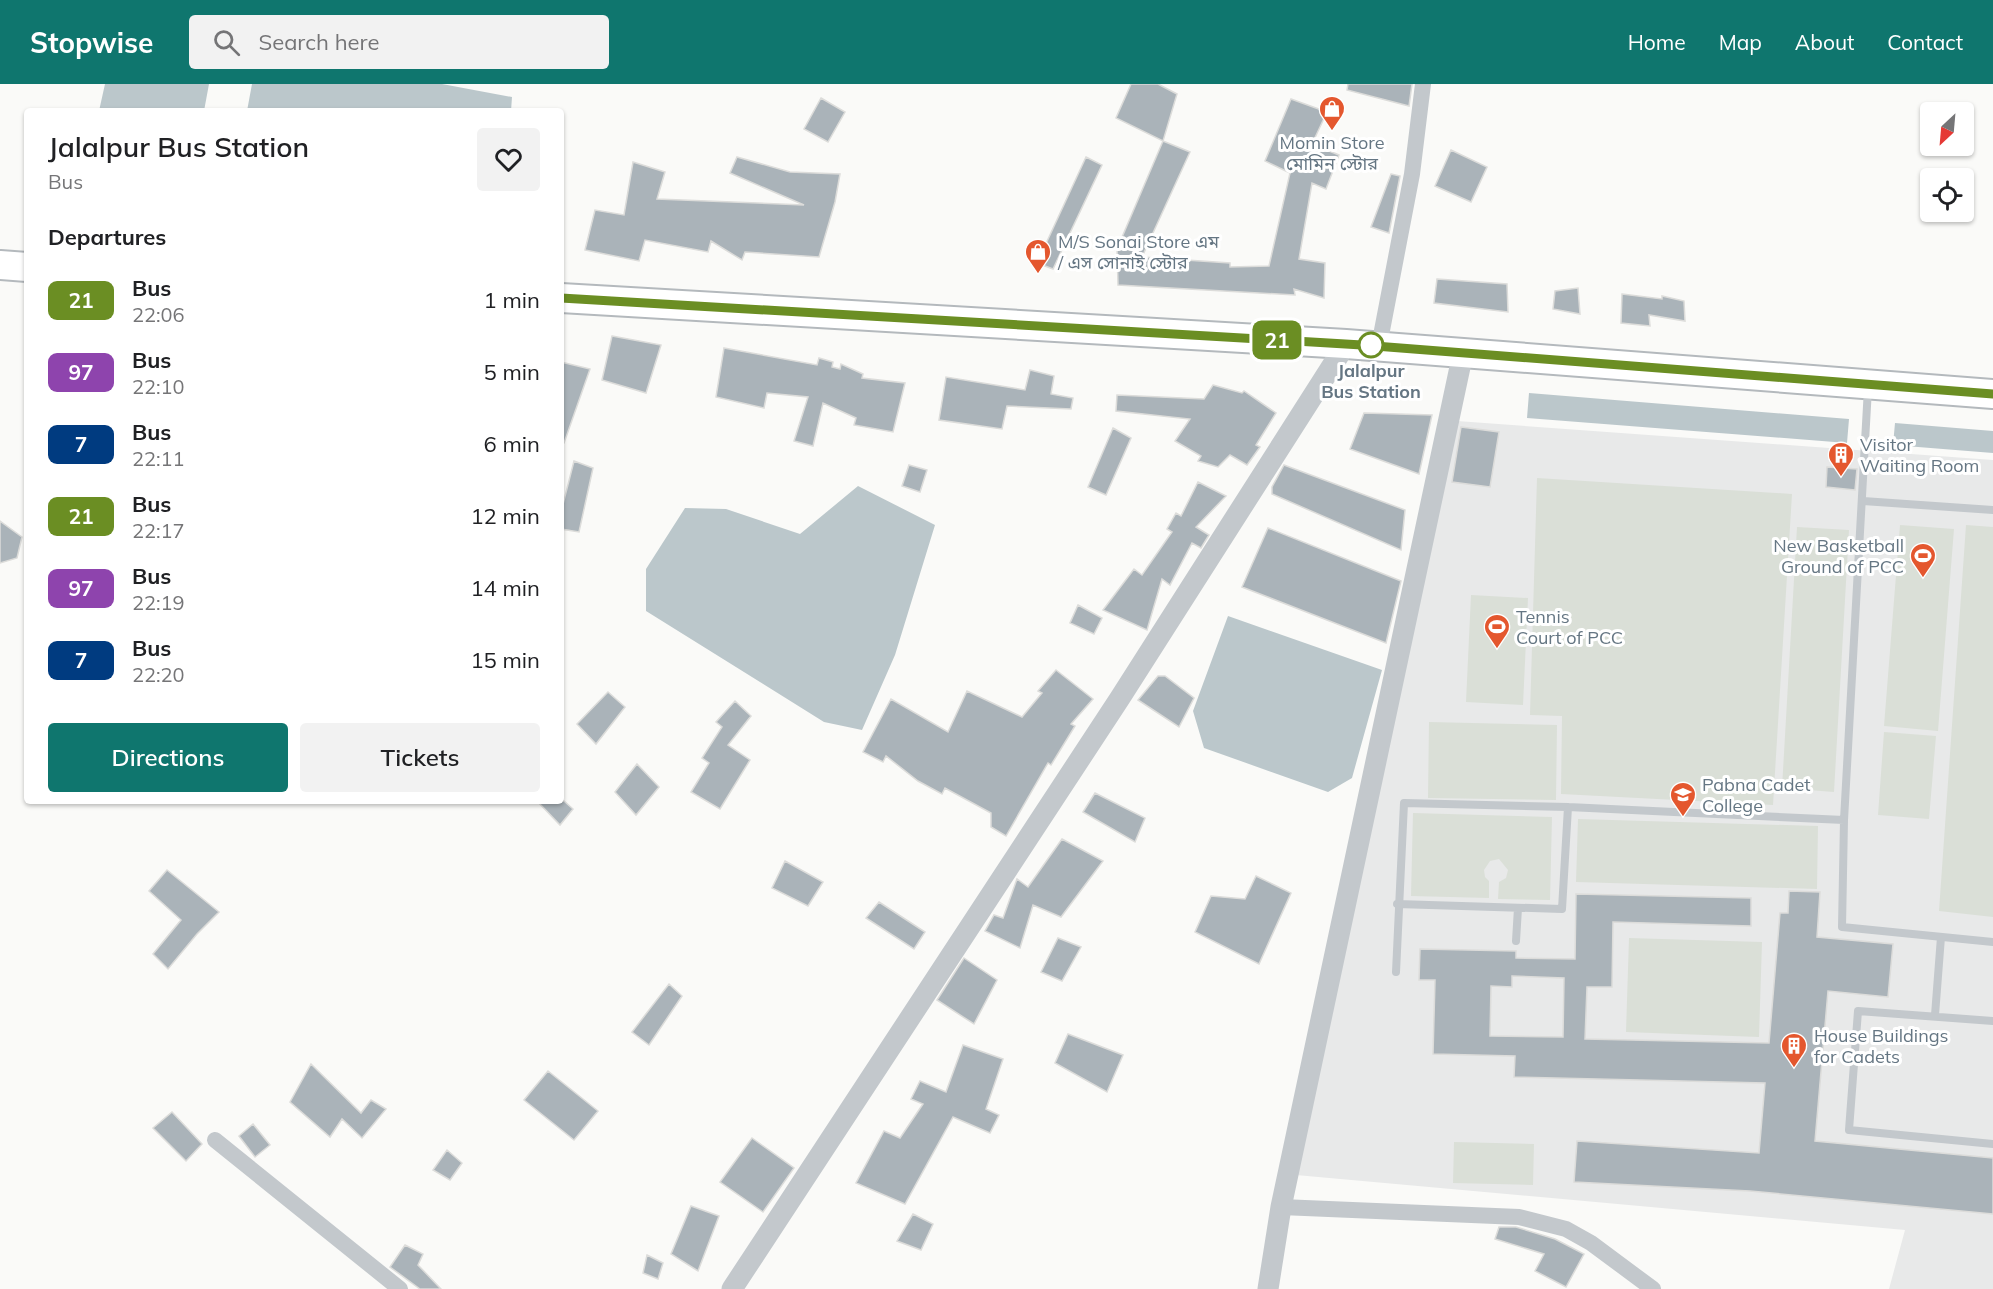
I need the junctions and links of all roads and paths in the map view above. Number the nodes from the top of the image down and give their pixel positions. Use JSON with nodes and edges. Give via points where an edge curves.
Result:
{"nodes":[{"id":1,"x":1423,"y":84,"type":"edge"},
{"id":2,"x":0,"y":265,"type":"edge"},
{"id":3,"x":24,"y":267,"type":"edge"},
{"id":4,"x":564,"y":298,"type":"edge"},
{"id":5,"x":1346,"y":344,"type":"junction"},
{"id":6,"x":1379,"y":346,"type":"junction"},
{"id":7,"x":1463,"y":353,"type":"junction"},
{"id":8,"x":1869,"y":385,"type":"junction"},
{"id":9,"x":1993,"y":394,"type":"edge"},
{"id":10,"x":1863,"y":501,"type":"junction"},
{"id":11,"x":1993,"y":510,"type":"edge"},
{"id":12,"x":1568,"y":807,"type":"junction"},
{"id":13,"x":1844,"y":820,"type":"junction"},
{"id":14,"x":1397,"y":904,"type":"junction"},
{"id":15,"x":1518,"y":908,"type":"junction"},
{"id":16,"x":1941,"y":937,"type":"junction"},
{"id":17,"x":1516,"y":941,"type":"dead end"},
{"id":18,"x":1993,"y":942,"type":"edge"},
{"id":19,"x":1396,"y":972,"type":"dead end"},
{"id":20,"x":1935,"y":1015,"type":"junction"},
{"id":21,"x":1993,"y":1021,"type":"edge"},
{"id":22,"x":215,"y":1140,"type":"dead end"},
{"id":23,"x":1993,"y":1144,"type":"edge"},
{"id":24,"x":1281,"y":1206,"type":"junction"},
{"id":25,"x":400,"y":1289,"type":"edge"},
{"id":26,"x":732,"y":1289,"type":"edge"},
{"id":27,"x":1268,"y":1289,"type":"edge"},
{"id":28,"x":1653,"y":1289,"type":"edge"}],
"edges":[{"from":1,"to":6,"type":"street","via":[[1412,174]]},
{"from":2,"to":3,"type":"highway"},
{"from":4,"to":5,"type":"highway"},
{"from":5,"to":6,"type":"highway"},
{"from":5,"to":26,"type":"street","via":[[1120,698]]},
{"from":6,"to":7,"type":"highway"},
{"from":7,"to":8,"type":"highway"},
{"from":7,"to":24,"type":"street"},
{"from":8,"to":9,"type":"highway"},
{"from":8,"to":10,"type":"lane"},
{"from":10,"to":11,"type":"lane"},
{"from":10,"to":13,"type":"lane"},
{"from":12,"to":13,"type":"lane"},
{"from":12,"to":14,"type":"lane","via":[[1404,803]]},
{"from":12,"to":15,"type":"lane","via":[[1562,909]]},
{"from":13,"to":16,"type":"lane","via":[[1842,927]]},
{"from":14,"to":15,"type":"lane"},
{"from":14,"to":19,"type":"lane"},
{"from":15,"to":17,"type":"lane"},
{"from":16,"to":18,"type":"lane"},
{"from":16,"to":20,"type":"lane"},
{"from":20,"to":21,"type":"lane"},
{"from":20,"to":23,"type":"lane","via":[[1858,1011],[1849,1130]]},
{"from":22,"to":25,"type":"street"},
{"from":24,"to":27,"type":"street"},
{"from":24,"to":28,"type":"street","via":[[1519,1217],[1566,1229]]}]}
